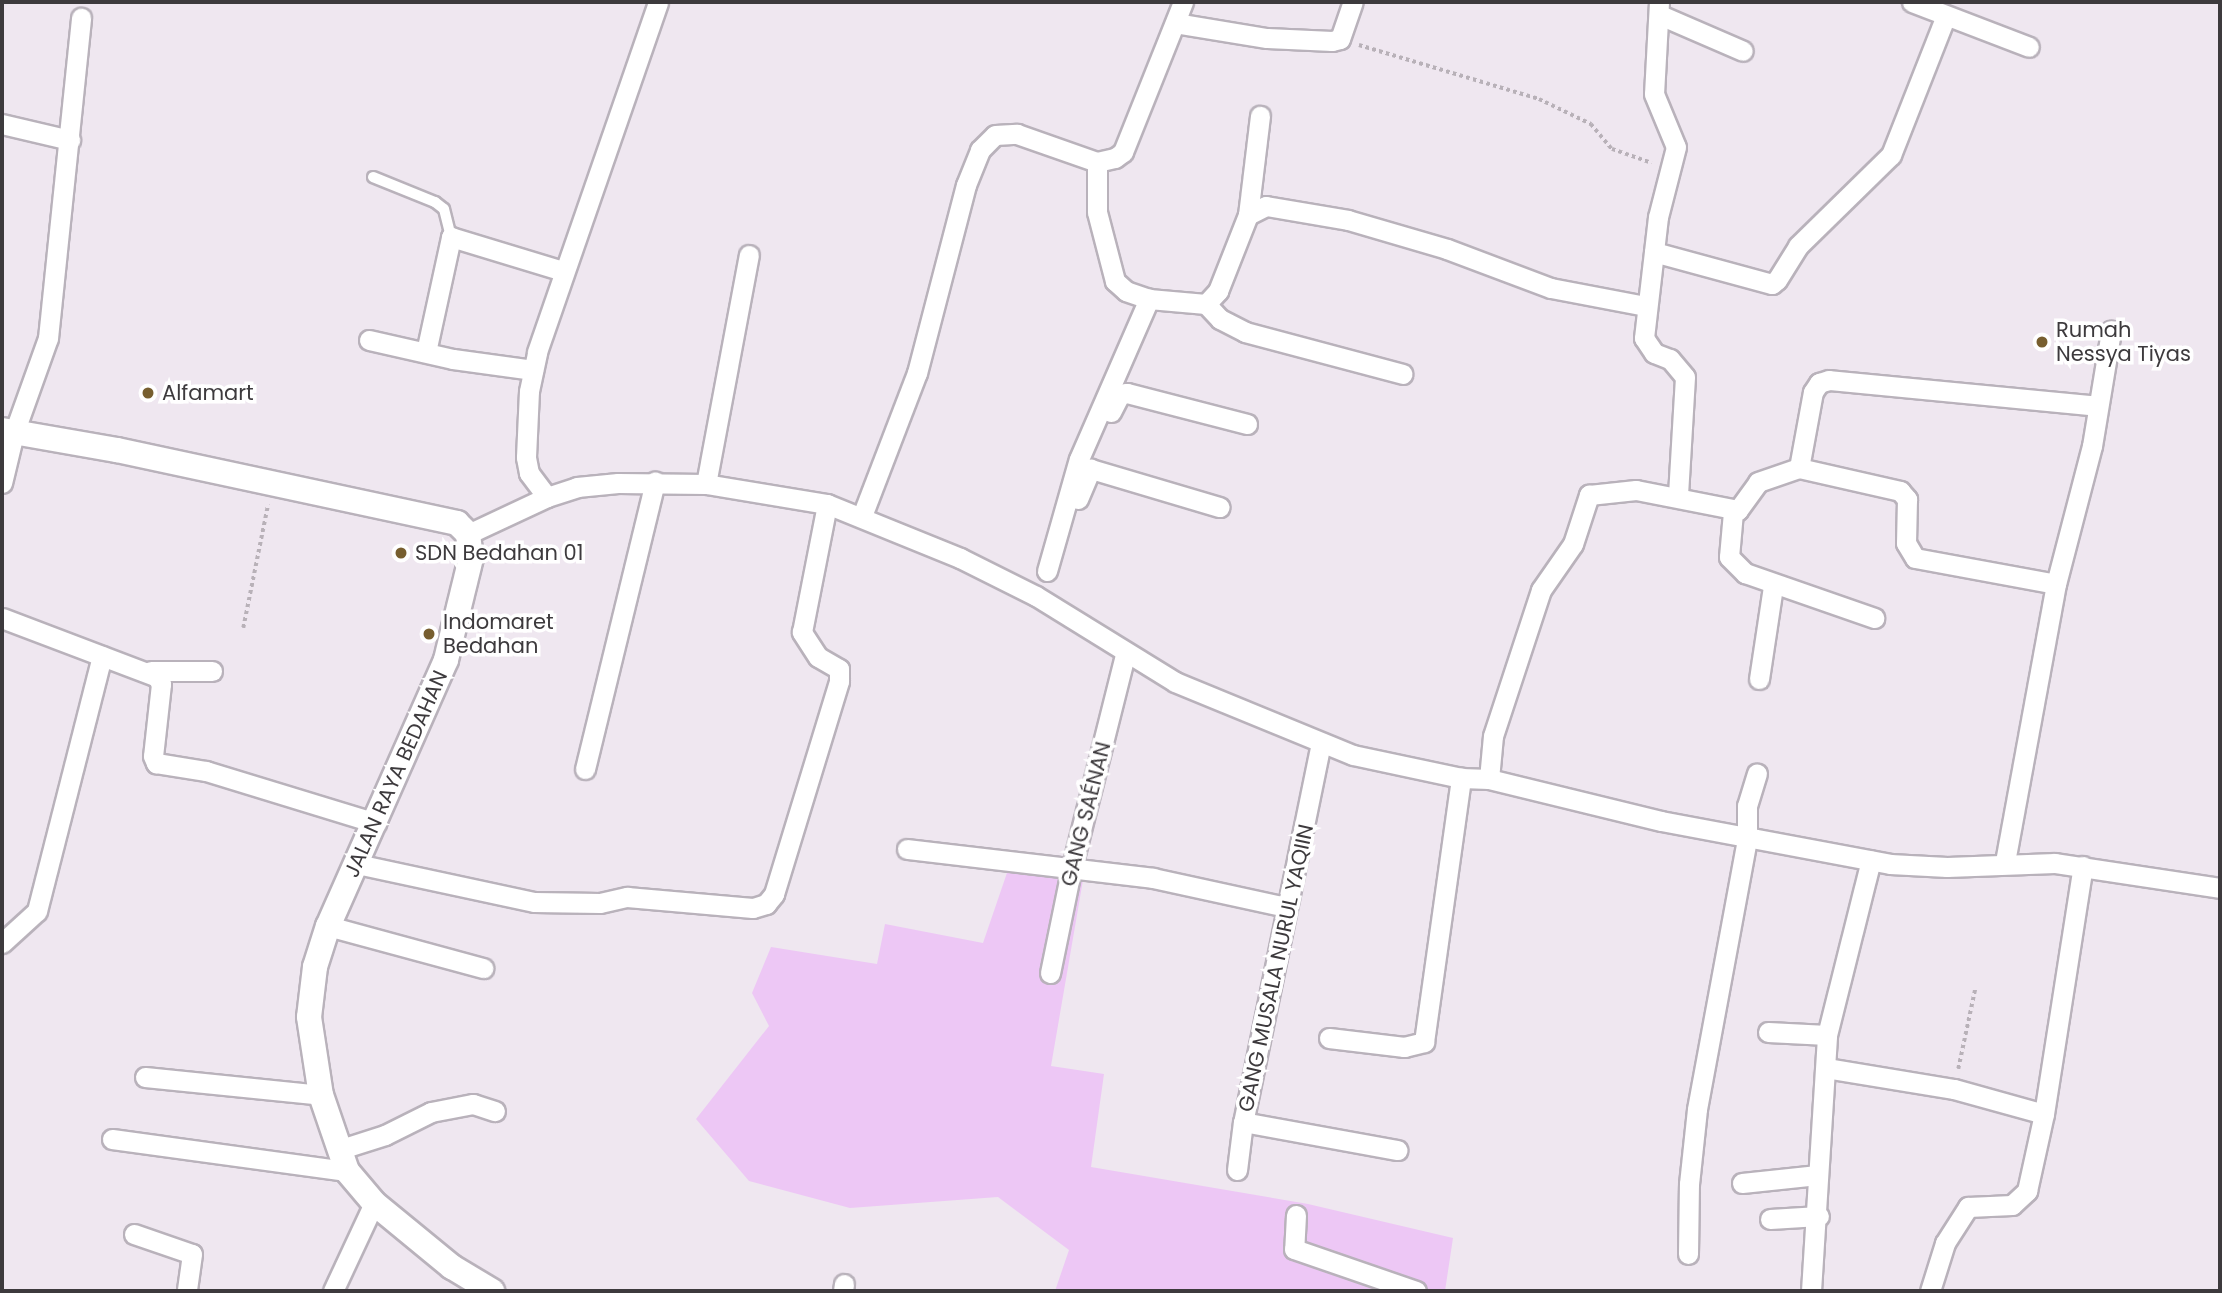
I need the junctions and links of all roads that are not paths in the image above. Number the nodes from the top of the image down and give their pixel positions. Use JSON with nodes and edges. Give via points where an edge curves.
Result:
{"nodes":[{"id":1,"x":658,"y":2,"type":"edge"},
{"id":2,"x":1183,"y":2,"type":"edge"},
{"id":3,"x":1353,"y":2,"type":"edge"},
{"id":4,"x":1912,"y":2,"type":"edge"},
{"id":5,"x":1659,"y":8,"type":"edge"},
{"id":6,"x":81,"y":18,"type":"dead end"},
{"id":7,"x":1945,"y":18,"type":"junction"},
{"id":8,"x":1175,"y":23,"type":"junction"},
{"id":9,"x":2029,"y":47,"type":"dead end"},
{"id":10,"x":1743,"y":51,"type":"dead end"},
{"id":11,"x":1260,"y":116,"type":"dead end"},
{"id":12,"x":2,"y":124,"type":"edge"},
{"id":13,"x":70,"y":139,"type":"junction"},
{"id":14,"x":1097,"y":162,"type":"junction"},
{"id":15,"x":373,"y":177,"type":"dead end"},
{"id":16,"x":1248,"y":215,"type":"junction"},
{"id":17,"x":451,"y":237,"type":"junction"},
{"id":18,"x":1654,"y":252,"type":"junction"},
{"id":19,"x":749,"y":255,"type":"dead end"},
{"id":20,"x":563,"y":271,"type":"junction"},
{"id":21,"x":1149,"y":299,"type":"junction"},
{"id":22,"x":1206,"y":304,"type":"junction"},
{"id":23,"x":1645,"y":306,"type":"junction"},
{"id":24,"x":2110,"y":339,"type":"dead end"},
{"id":25,"x":369,"y":340,"type":"dead end"},
{"id":26,"x":426,"y":352,"type":"junction"},
{"id":27,"x":533,"y":370,"type":"junction"},
{"id":28,"x":1403,"y":374,"type":"dead end"},
{"id":29,"x":2098,"y":405,"type":"junction"},
{"id":30,"x":1247,"y":424,"type":"dead end"},
{"id":31,"x":8,"y":432,"type":"edge"},
{"id":32,"x":1799,"y":468,"type":"junction"},
{"id":33,"x":1091,"y":469,"type":"junction"},
{"id":34,"x":655,"y":481,"type":"junction"},
{"id":35,"x":2,"y":483,"type":"edge"},
{"id":36,"x":706,"y":484,"type":"junction"},
{"id":37,"x":1678,"y":496,"type":"junction"},
{"id":38,"x":547,"y":497,"type":"junction"},
{"id":39,"x":827,"y":504,"type":"junction"},
{"id":40,"x":1219,"y":508,"type":"dead end"},
{"id":41,"x":1733,"y":512,"type":"junction"},
{"id":42,"x":862,"y":516,"type":"junction"},
{"id":43,"x":468,"y":534,"type":"junction"},
{"id":44,"x":1047,"y":571,"type":"junction"},
{"id":45,"x":2056,"y":584,"type":"junction"},
{"id":46,"x":1773,"y":586,"type":"junction"},
{"id":47,"x":1036,"y":596,"type":"junction"},
{"id":48,"x":2,"y":618,"type":"edge"},
{"id":49,"x":1874,"y":618,"type":"dead end"},
{"id":50,"x":1125,"y":655,"type":"junction"},
{"id":51,"x":102,"y":656,"type":"junction"},
{"id":52,"x":150,"y":671,"type":"junction"},
{"id":53,"x":212,"y":671,"type":"dead end"},
{"id":54,"x":1759,"y":679,"type":"dead end"},
{"id":55,"x":1321,"y":743,"type":"junction"},
{"id":56,"x":585,"y":769,"type":"dead end"},
{"id":57,"x":1757,"y":774,"type":"dead end"},
{"id":58,"x":1461,"y":778,"type":"junction"},
{"id":59,"x":1489,"y":779,"type":"junction"},
{"id":60,"x":376,"y":823,"type":"junction"},
{"id":61,"x":1747,"y":838,"type":"junction"},
{"id":62,"x":907,"y":849,"type":"dead end"},
{"id":63,"x":1871,"y":860,"type":"junction"},
{"id":64,"x":2005,"y":861,"type":"junction"},
{"id":65,"x":357,"y":864,"type":"junction"},
{"id":66,"x":1072,"y":866,"type":"junction"},
{"id":67,"x":2083,"y":866,"type":"junction"},
{"id":68,"x":2220,"y":888,"type":"edge"},
{"id":69,"x":1286,"y":907,"type":"junction"},
{"id":70,"x":328,"y":926,"type":"junction"},
{"id":71,"x":2,"y":943,"type":"edge"},
{"id":72,"x":483,"y":968,"type":"dead end"},
{"id":73,"x":1050,"y":973,"type":"dead end"},
{"id":74,"x":1768,"y":1032,"type":"dead end"},
{"id":75,"x":1827,"y":1035,"type":"junction"},
{"id":76,"x":1329,"y":1038,"type":"dead end"},
{"id":77,"x":1826,"y":1068,"type":"junction"},
{"id":78,"x":145,"y":1077,"type":"dead end"},
{"id":79,"x":321,"y":1095,"type":"junction"},
{"id":80,"x":495,"y":1111,"type":"dead end"},
{"id":81,"x":2044,"y":1114,"type":"junction"},
{"id":82,"x":1243,"y":1122,"type":"junction"},
{"id":83,"x":112,"y":1139,"type":"dead end"},
{"id":84,"x":1398,"y":1150,"type":"dead end"},
{"id":85,"x":343,"y":1161,"type":"junction"},
{"id":86,"x":1237,"y":1170,"type":"dead end"},
{"id":87,"x":1818,"y":1175,"type":"junction"},
{"id":88,"x":1742,"y":1182,"type":"dead end"},
{"id":89,"x":374,"y":1203,"type":"junction"},
{"id":90,"x":1296,"y":1214,"type":"dead end"},
{"id":91,"x":1819,"y":1216,"type":"junction"},
{"id":92,"x":1770,"y":1219,"type":"dead end"},
{"id":93,"x":134,"y":1234,"type":"dead end"},
{"id":94,"x":1688,"y":1254,"type":"dead end"},
{"id":95,"x":483,"y":1289,"type":"edge"},
{"id":96,"x":187,"y":1291,"type":"edge"},
{"id":97,"x":333,"y":1291,"type":"edge"},
{"id":98,"x":1416,"y":1291,"type":"edge"},
{"id":99,"x":1811,"y":1291,"type":"edge"},
{"id":100,"x":1930,"y":1291,"type":"edge"}],
"edges":[{"from":1,"to":20,"type":"street"},
{"from":2,"to":8,"type":"street"},
{"from":3,"to":8,"type":"street","via":[[1340,39],[1267,38]]},
{"from":4,"to":7,"type":"street"},
{"from":5,"to":10,"type":"street"},
{"from":5,"to":18,"type":"street","via":[[1654,94],[1660,116],[1675,137]]},
{"from":6,"to":13,"type":"street"},
{"from":7,"to":9,"type":"street"},
{"from":7,"to":18,"type":"street","via":[[1891,155],[1798,246],[1777,280],[1772,284]]},
{"from":8,"to":14,"type":"street","via":[[1123,152]]},
{"from":11,"to":16,"type":"street"},
{"from":12,"to":13,"type":"street"},
{"from":13,"to":31,"type":"street","via":[[48,338]]},
{"from":14,"to":21,"type":"street","via":[[1097,212],[1115,281],[1126,291]]},
{"from":14,"to":42,"type":"street","via":[[1017,134],[995,135],[980,150],[966,185],[917,373]]},
{"from":15,"to":17,"type":"lane","via":[[435,202],[444,209]]},
{"from":16,"to":22,"type":"street","via":[[1218,291]]},
{"from":16,"to":23,"type":"street","via":[[1266,206],[1338,218],[1447,249],[1550,288]]},
{"from":17,"to":20,"type":"street"},
{"from":17,"to":26,"type":"street"},
{"from":18,"to":23,"type":"street"},
{"from":19,"to":36,"type":"street"},
{"from":20,"to":27,"type":"street"},
{"from":21,"to":22,"type":"street"},
{"from":21,"to":44,"type":"street","via":[[1079,459]]},
{"from":22,"to":28,"type":"street","via":[[1220,319],[1245,332]]},
{"from":23,"to":37,"type":"street","via":[[1647,346],[1670,359],[1685,377]]},
{"from":24,"to":29,"type":"street"},
{"from":25,"to":26,"type":"street"},
{"from":26,"to":27,"type":"street"},
{"from":27,"to":38,"type":"street","via":[[526,457],[529,473]]},
{"from":29,"to":32,"type":"street","via":[[1829,380],[1812,392]]},
{"from":29,"to":45,"type":"street"},
{"from":30,"to":33,"type":"street","via":[[1120,394]]},
{"from":31,"to":35,"type":"street"},
{"from":31,"to":43,"type":"street","via":[[117,450],[457,523]]},
{"from":32,"to":41,"type":"street","via":[[1758,482]]},
{"from":32,"to":45,"type":"street","via":[[1900,491],[1907,499],[1906,543],[1916,558]]},
{"from":33,"to":40,"type":"street"},
{"from":33,"to":44,"type":"street"},
{"from":34,"to":36,"type":"street"},
{"from":34,"to":38,"type":"street","via":[[577,487]]},
{"from":34,"to":56,"type":"street"},
{"from":36,"to":39,"type":"street"},
{"from":37,"to":41,"type":"street"},
{"from":37,"to":59,"type":"street","via":[[1604,490],[1584,502],[1573,544],[1541,590],[1493,736]]},
{"from":38,"to":43,"type":"street"},
{"from":39,"to":42,"type":"street"},
{"from":39,"to":65,"type":"street","via":[[802,632],[818,657],[839,669],[839,681],[774,894],[766,904],[753,908],[627,897],[600,903],[534,902]]},
{"from":41,"to":46,"type":"street","via":[[1729,557],[1745,573]]},
{"from":42,"to":47,"type":"street"},
{"from":43,"to":60,"type":"street","name":"JALAN RAYA BEDAHAN","via":[[471,558],[446,660]]},
{"from":44,"to":47,"type":"street"},
{"from":45,"to":64,"type":"street"},
{"from":46,"to":49,"type":"street"},
{"from":46,"to":54,"type":"street"},
{"from":47,"to":50,"type":"street"},
{"from":48,"to":51,"type":"street"},
{"from":50,"to":55,"type":"street","via":[[1229,706]]},
{"from":50,"to":66,"type":"street","name":"GANG SAÉNAN"},
{"from":51,"to":52,"type":"street"},
{"from":51,"to":71,"type":"street","via":[[37,911]]},
{"from":52,"to":53,"type":"street"},
{"from":52,"to":60,"type":"street","via":[[161,684],[156,763],[206,771]]},
{"from":55,"to":58,"type":"street","via":[[1353,755]]},
{"from":55,"to":69,"type":"street","name":"GANG MUSALA NURUL YAQIIN"},
{"from":57,"to":61,"type":"street","via":[[1747,806]]},
{"from":58,"to":59,"type":"street"},
{"from":58,"to":76,"type":"street","via":[[1424,1042],[1404,1047]]},
{"from":59,"to":61,"type":"street"},
{"from":60,"to":65,"type":"street","name":"JALAN RAYA BEDAHAN"},
{"from":61,"to":63,"type":"street"},
{"from":61,"to":94,"type":"street","via":[[1697,1109]]},
{"from":62,"to":66,"type":"street"},
{"from":63,"to":64,"type":"street","via":[[1947,867]]},
{"from":63,"to":75,"type":"street"},
{"from":64,"to":67,"type":"street"},
{"from":65,"to":70,"type":"street","name":"JALAN RAYA BEDAHAN"},
{"from":66,"to":69,"type":"street"},
{"from":66,"to":73,"type":"street","name":"GANG SAÉNAN"},
{"from":67,"to":68,"type":"street"},
{"from":67,"to":81,"type":"street"},
{"from":69,"to":82,"type":"street","name":"GANG MUSALA NURUL YAQIIN"},
{"from":70,"to":72,"type":"street"},
{"from":70,"to":79,"type":"street","name":"JALAN RAYA BEDAHAN","via":[[310,991],[309,1017]]},
{"from":74,"to":75,"type":"street"},
{"from":75,"to":77,"type":"street"},
{"from":77,"to":81,"type":"street","via":[[1954,1088]]},
{"from":77,"to":87,"type":"street"},
{"from":78,"to":79,"type":"street"},
{"from":79,"to":85,"type":"street","name":"JALAN RAYA BEDAHAN"},
{"from":80,"to":85,"type":"street","via":[[472,1104],[431,1112]]},
{"from":81,"to":100,"type":"street","via":[[2022,1199],[2012,1205],[1968,1207],[1945,1243]]},
{"from":82,"to":84,"type":"street","name":"GANG MUSALA NURUL YAQIIN"},
{"from":82,"to":86,"type":"street"},
{"from":83,"to":85,"type":"street"},
{"from":85,"to":89,"type":"street","name":"JALAN RAYA BEDAHAN"},
{"from":87,"to":88,"type":"street"},
{"from":87,"to":91,"type":"street"},
{"from":89,"to":95,"type":"street","name":"JALAN RAYA BEDAHAN"},
{"from":89,"to":97,"type":"street"},
{"from":90,"to":98,"type":"street","via":[[1294,1249]]},
{"from":91,"to":92,"type":"street"},
{"from":91,"to":99,"type":"street"},
{"from":93,"to":96,"type":"street","via":[[191,1254]]}]}
